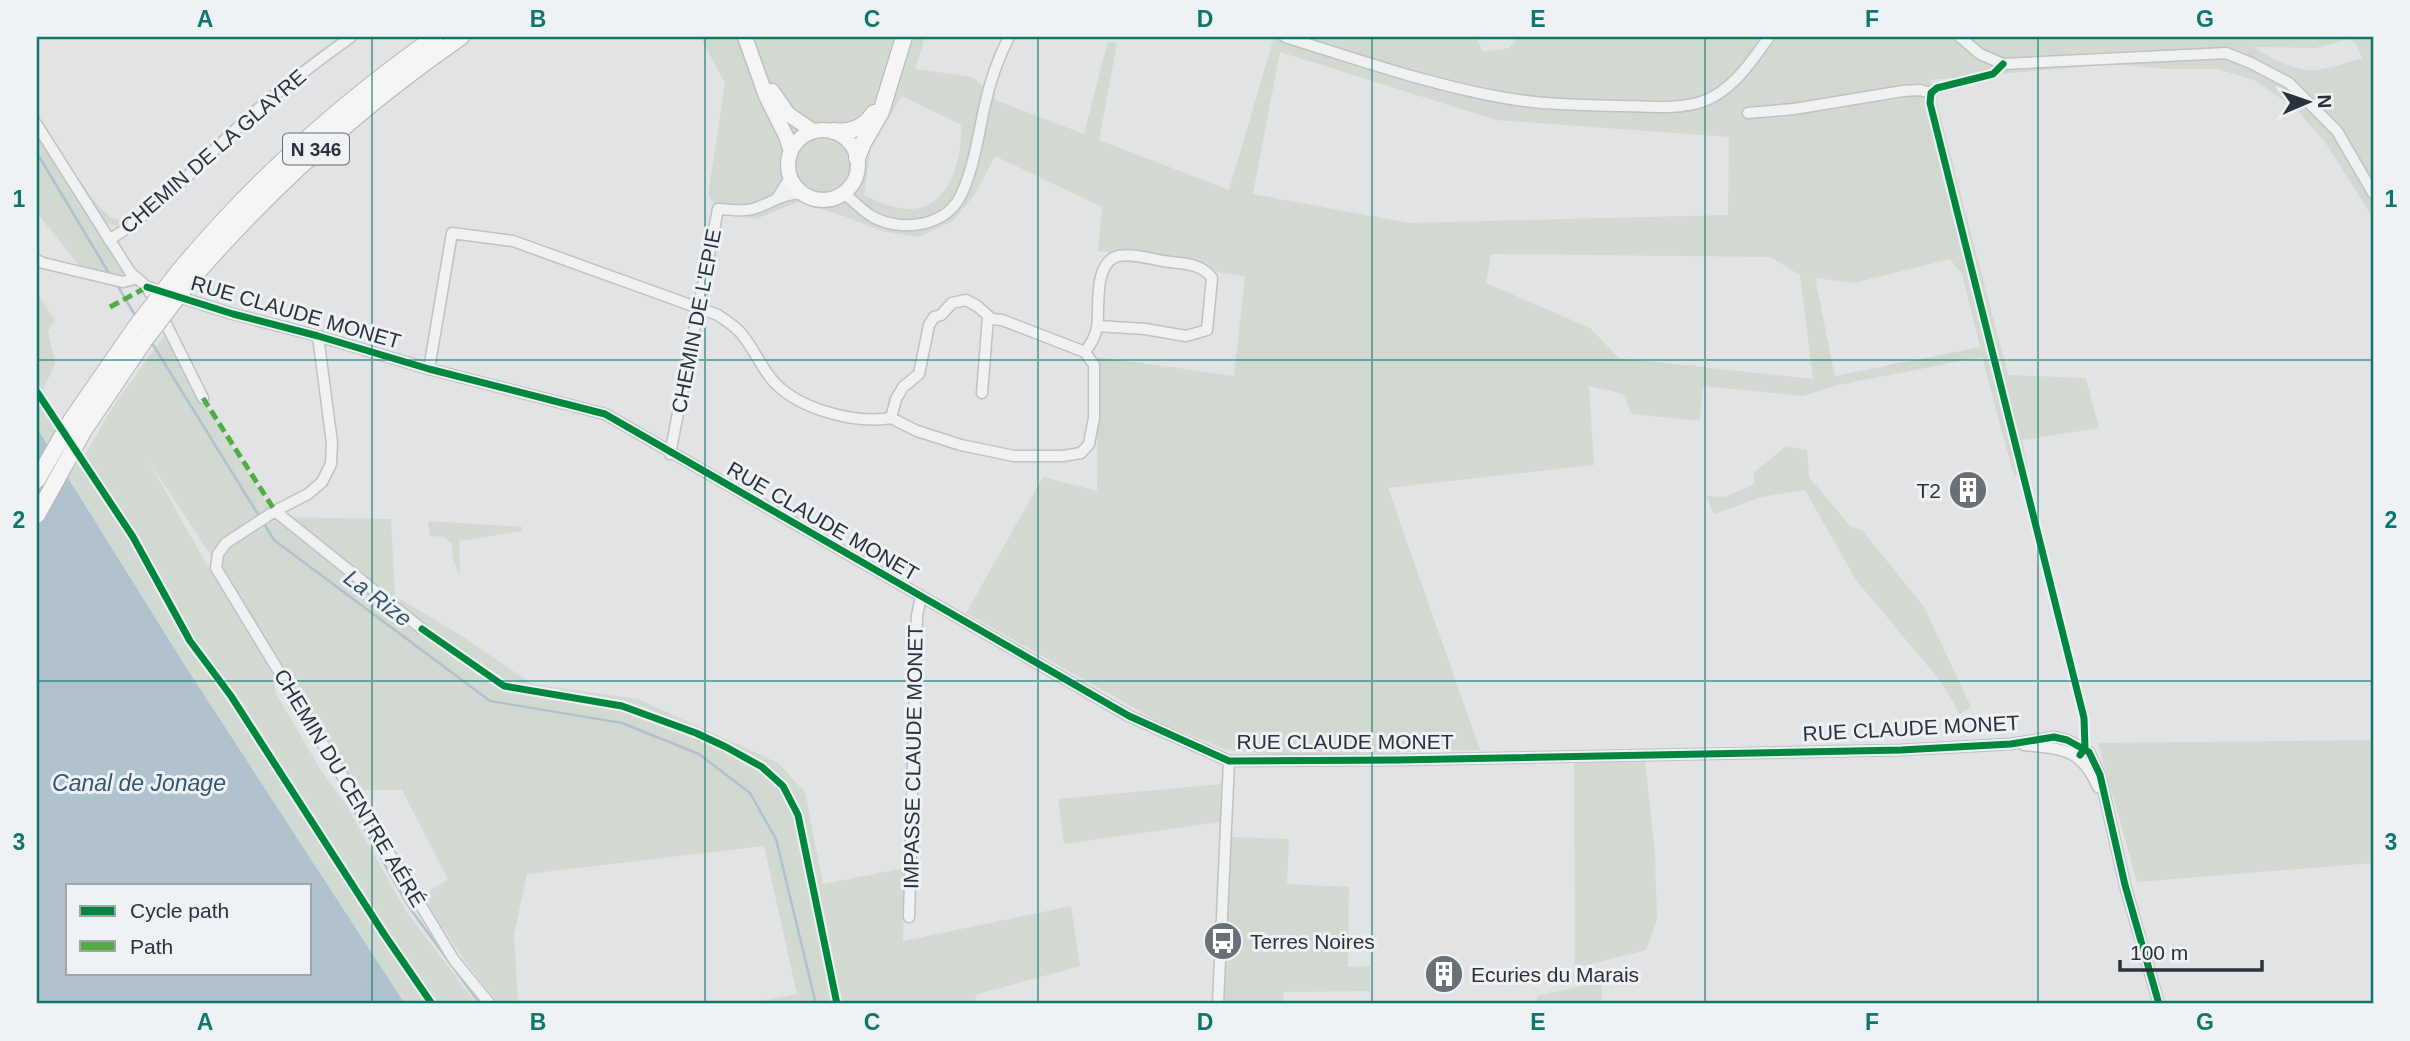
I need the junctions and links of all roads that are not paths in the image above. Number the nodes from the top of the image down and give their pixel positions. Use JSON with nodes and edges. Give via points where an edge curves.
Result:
{"nodes":[{"id":1,"x":351,"y":37,"type":"edge"},
{"id":2,"x":435,"y":37,"type":"edge"},
{"id":3,"x":461,"y":37,"type":"edge"},
{"id":4,"x":745,"y":37,"type":"edge"},
{"id":5,"x":897,"y":37,"type":"edge"},
{"id":6,"x":904,"y":37,"type":"edge"},
{"id":7,"x":1009,"y":37,"type":"edge"},
{"id":8,"x":1285,"y":37,"type":"edge"},
{"id":9,"x":1769,"y":37,"type":"edge"},
{"id":10,"x":1960,"y":37,"type":"edge"},
{"id":11,"x":760,"y":74,"type":"junction"},
{"id":12,"x":1931,"y":93,"type":"dead end"},
{"id":13,"x":1748,"y":113,"type":"dead end"},
{"id":14,"x":37,"y":125,"type":"edge"},
{"id":15,"x":813,"y":131,"type":"junction"},
{"id":16,"x":833,"y":131,"type":"junction"},
{"id":17,"x":791,"y":151,"type":"junction"},
{"id":18,"x":857,"y":159,"type":"junction"},
{"id":19,"x":790,"y":178,"type":"junction"},
{"id":20,"x":844,"y":193,"type":"junction"},
{"id":21,"x":2373,"y":193,"type":"edge"},
{"id":22,"x":803,"y":194,"type":"junction"},
{"id":23,"x":778,"y":197,"type":"junction"},
{"id":24,"x":109,"y":240,"type":"junction"},
{"id":25,"x":37,"y":260,"type":"edge"},
{"id":26,"x":184,"y":276,"type":"junction"},
{"id":27,"x":137,"y":278,"type":"junction"},
{"id":28,"x":147,"y":287,"type":"junction"},
{"id":29,"x":698,"y":307,"type":"junction"},
{"id":30,"x":988,"y":317,"type":"junction"},
{"id":31,"x":1097,"y":326,"type":"junction"},
{"id":32,"x":318,"y":336,"type":"junction"},
{"id":33,"x":1086,"y":352,"type":"junction"},
{"id":34,"x":429,"y":369,"type":"junction"},
{"id":35,"x":982,"y":393,"type":"dead end"},
{"id":36,"x":203,"y":398,"type":"dead end"},
{"id":37,"x":891,"y":418,"type":"junction"},
{"id":38,"x":78,"y":424,"type":"junction"},
{"id":39,"x":670,"y":454,"type":"junction"},
{"id":40,"x":37,"y":480,"type":"edge"},
{"id":41,"x":273,"y":513,"type":"junction"},
{"id":42,"x":37,"y":515,"type":"edge"},
{"id":43,"x":921,"y":597,"type":"junction"},
{"id":44,"x":422,"y":629,"type":"dead end"},
{"id":45,"x":1229,"y":761,"type":"junction"},
{"id":46,"x":909,"y":916,"type":"dead end"},
{"id":47,"x":489,"y":1004,"type":"edge"},
{"id":48,"x":1218,"y":1004,"type":"edge"},
{"id":49,"x":2159,"y":1004,"type":"edge"}],
"edges":[{"from":1,"to":24,"type":"street","name":"CHEMIN DE LA GLAYRE","via":[[277,92],[156,207]]},
{"from":2,"to":26,"type":"highway","number":"N 346","via":[[342,107],[249,192]]},
{"from":3,"to":26,"type":"highway","number":"N 346","via":[[403,78],[303,161]]},
{"from":4,"to":11,"type":"main road"},
{"from":5,"to":16,"type":"highway","via":[[869,121],[846,132]]},
{"from":6,"to":18,"type":"highway","via":[[881,112]]},
{"from":7,"to":20,"type":"street","via":[[985,104],[962,195],[947,212],[926,223],[896,226],[874,217]]},
{"from":8,"to":9,"type":"street","via":[[1505,98],[1671,107],[1703,102],[1728,87]]},
{"from":10,"to":21,"type":"street","via":[[1980,54],[2003,64],[2226,53],[2289,83],[2337,131]]},
{"from":11,"to":15,"type":"main road","via":[[788,114]]},
{"from":11,"to":17,"type":"main road"},
{"from":12,"to":13,"type":"street","via":[[1903,91]]},
{"from":14,"to":24,"type":"street"},
{"from":15,"to":16,"type":"main road"},
{"from":15,"to":17,"type":"main road"},
{"from":16,"to":18,"type":"main road","via":[[849,141]]},
{"from":17,"to":19,"type":"main road"},
{"from":18,"to":20,"type":"main road","via":[[855,178]]},
{"from":19,"to":22,"type":"main road"},
{"from":19,"to":23,"type":"street"},
{"from":20,"to":22,"type":"main road","via":[[823,200]]},
{"from":22,"to":23,"type":"street","name":"CHEMIN DE L'EPIE"},
{"from":23,"to":29,"type":"street","name":"CHEMIN DE L'EPIE","via":[[748,211],[718,209]]},
{"from":24,"to":27,"type":"street"},
{"from":25,"to":27,"type":"street","via":[[104,279],[123,282]]},
{"from":26,"to":38,"type":"highway","number":"N 346","bridge":true},
{"from":27,"to":28,"type":"street"},
{"from":28,"to":32,"type":"street","name":"RUE CLAUDE MONET"},
{"from":28,"to":36,"type":"street"},
{"from":29,"to":34,"type":"street","via":[[513,242],[452,233]]},
{"from":29,"to":37,"type":"street","via":[[740,332],[778,386],[824,412],[872,421]]},
{"from":29,"to":39,"type":"street","name":"CHEMIN DE L'EPIE"},
{"from":30,"to":33,"type":"street"},
{"from":30,"to":35,"type":"street"},
{"from":30,"to":37,"type":"street","via":[[966,300],[952,303],[934,317],[919,374],[903,387]]},
{"from":31,"to":31,"type":"street","via":[[1101,277],[1106,264],[1116,257],[1201,267],[1212,278],[1207,330],[1186,336]]},
{"from":31,"to":33,"type":"street"},
{"from":32,"to":34,"type":"street","name":"RUE CLAUDE MONET"},
{"from":32,"to":41,"type":"street","via":[[331,464],[322,482],[308,494]]},
{"from":33,"to":37,"type":"street","via":[[1094,365],[1094,418],[1089,443],[1081,453],[1014,456],[928,435]]},
{"from":34,"to":39,"type":"street","name":"RUE CLAUDE MONET","via":[[605,414]]},
{"from":38,"to":40,"type":"highway","number":"N 346"},
{"from":38,"to":42,"type":"highway","number":"N 346"},
{"from":39,"to":43,"type":"street","name":"RUE CLAUDE MONET"},
{"from":41,"to":44,"type":"street"},
{"from":41,"to":47,"type":"street","name":"CHEMIN DU CENTRE AÉRÉ","via":[[226,543],[216,568],[454,960]]},
{"from":43,"to":45,"type":"street","name":"RUE CLAUDE MONET","via":[[1129,716]]},
{"from":43,"to":46,"type":"street","name":"IMPASSE CLAUDE MONET","via":[[916,615]]},
{"from":45,"to":48,"type":"street"},
{"from":45,"to":49,"type":"street","name":"RUE CLAUDE MONET","via":[[1901,750],[2011,744],[2050,748],[2079,757],[2105,802]]}]}
